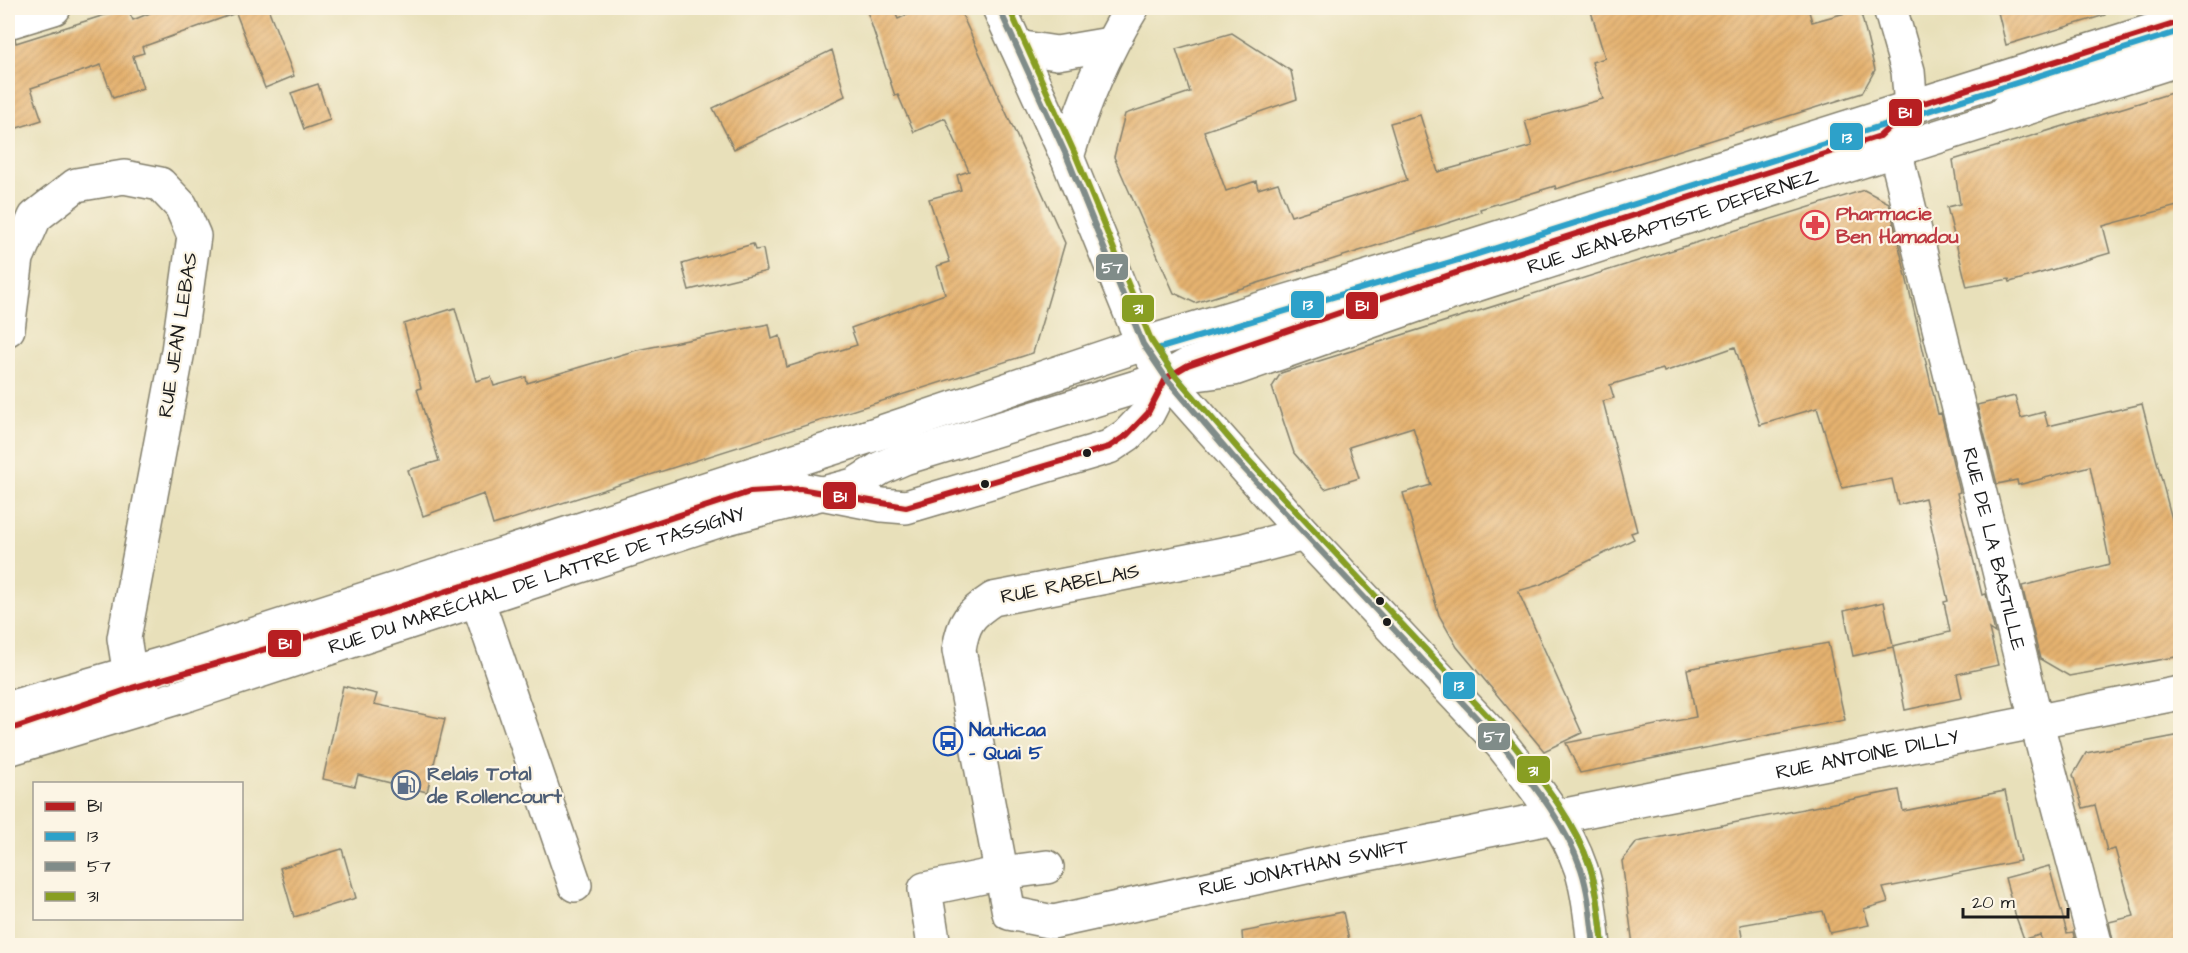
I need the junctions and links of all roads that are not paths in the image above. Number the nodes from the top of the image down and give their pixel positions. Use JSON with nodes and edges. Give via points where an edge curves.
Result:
{"nodes":[{"id":1,"x":54,"y":8,"type":"edge"},
{"id":2,"x":999,"y":8,"type":"edge"},
{"id":3,"x":1132,"y":8,"type":"edge"},
{"id":4,"x":1890,"y":8,"type":"edge"},
{"id":5,"x":8,"y":22,"type":"edge"},
{"id":6,"x":2181,"y":22,"type":"edge"},
{"id":7,"x":2181,"y":41,"type":"edge"},
{"id":8,"x":1110,"y":44,"type":"junction"},
{"id":9,"x":1017,"y":47,"type":"junction"},
{"id":10,"x":2181,"y":59,"type":"edge"},
{"id":11,"x":1911,"y":107,"type":"junction"},
{"id":12,"x":2001,"y":116,"type":"junction"},
{"id":13,"x":1895,"y":150,"type":"junction"},
{"id":14,"x":1067,"y":157,"type":"junction"},
{"id":15,"x":21,"y":221,"type":"edge"},
{"id":16,"x":8,"y":329,"type":"edge"},
{"id":17,"x":1143,"y":344,"type":"junction"},
{"id":18,"x":1166,"y":378,"type":"junction"},
{"id":19,"x":825,"y":494,"type":"junction"},
{"id":20,"x":1304,"y":534,"type":"junction"},
{"id":21,"x":477,"y":599,"type":"junction"},
{"id":22,"x":130,"y":675,"type":"junction"},
{"id":23,"x":2181,"y":693,"type":"edge"},
{"id":24,"x":8,"y":708,"type":"edge"},
{"id":25,"x":2036,"y":720,"type":"junction"},
{"id":26,"x":8,"y":730,"type":"edge"},
{"id":27,"x":8,"y":749,"type":"edge"},
{"id":28,"x":1555,"y":817,"type":"junction"},
{"id":29,"x":1047,"y":867,"type":"dead end"},
{"id":30,"x":1002,"y":873,"type":"junction"},
{"id":31,"x":575,"y":885,"type":"dead end"},
{"id":32,"x":1053,"y":922,"type":"joint"},
{"id":33,"x":934,"y":945,"type":"edge"},
{"id":34,"x":1594,"y":945,"type":"edge"},
{"id":35,"x":2096,"y":945,"type":"edge"}],
"edges":[{"from":1,"to":5,"type":"main road"},
{"from":2,"to":9,"type":"main road"},
{"from":3,"to":8,"type":"main road"},
{"from":4,"to":11,"type":"main road","via":[[1908,71]]},
{"from":6,"to":11,"type":"main road","name":"RUE JEAN-BAPTISTE DEFERNEZ"},
{"from":7,"to":12,"type":"main road","via":[[2026,90]]},
{"from":8,"to":9,"type":"main road","via":[[1057,53]]},
{"from":8,"to":14,"type":"main road","via":[[1082,105]]},
{"from":9,"to":14,"type":"main road"},
{"from":10,"to":12,"type":"main road","name":"RUE JEAN-BAPTISTE DEFERNEZ"},
{"from":11,"to":17,"type":"main road","name":"RUE JEAN-BAPTISTE DEFERNEZ","via":[[1455,251]]},
{"from":11,"to":18,"type":"main road","via":[[1880,136],[1450,274],[1188,365]]},
{"from":12,"to":13,"type":"main road","name":"RUE JEAN-BAPTISTE DEFERNEZ"},
{"from":13,"to":18,"type":"main road","name":"RUE JEAN-BAPTISTE DEFERNEZ","via":[[1468,287],[1234,369]]},
{"from":13,"to":25,"type":"main road","name":"RUE DE LA BASTILLE"},
{"from":14,"to":17,"type":"main road"},
{"from":15,"to":16,"type":"main road","name":"RUE JEAN LEBAS"},
{"from":15,"to":22,"type":"main road","name":"RUE JEAN LEBAS","via":[[76,185],[124,177],[160,184],[181,206],[194,236],[178,351],[124,638]]},
{"from":17,"to":18,"type":"main road"},
{"from":17,"to":22,"type":"main road","name":"RUE DU MARÉCHAL DE LATTRE DE TASSIGNY"},
{"from":18,"to":19,"type":"main road","name":"RUE DU MARÉCHAL DE LATTRE DE TASSIGNY","via":[[904,458],[854,485]]},
{"from":18,"to":19,"type":"main road","via":[[1148,413],[1109,447],[906,507]]},
{"from":18,"to":20,"type":"main road"},
{"from":19,"to":21,"type":"main road","name":"RUE DU MARÉCHAL DE LATTRE DE TASSIGNY","via":[[727,518]]},
{"from":19,"to":26,"type":"main road","via":[[800,489],[750,492]]},
{"from":20,"to":28,"type":"main road","via":[[1502,746]]},
{"from":20,"to":30,"type":"main road","name":"RUE RABELAIS","via":[[1244,550],[993,599],[974,612],[962,630],[959,650]]},
{"from":21,"to":27,"type":"main road","name":"RUE DU MARÉCHAL DE LATTRE DE TASSIGNY","via":[[138,711]]},
{"from":21,"to":31,"type":"main road"},
{"from":22,"to":24,"type":"main road","name":"RUE DU MARÉCHAL DE LATTRE DE TASSIGNY"},
{"from":23,"to":25,"type":"main road","name":"RUE ANTOINE DILLY"},
{"from":25,"to":28,"type":"main road","name":"RUE ANTOINE DILLY"},
{"from":25,"to":35,"type":"main road","name":"RUE DE LA BASTILLE"},
{"from":28,"to":32,"type":"main road","name":"RUE JONATHAN SWIFT"},
{"from":28,"to":34,"type":"main road","via":[[1581,870]]},
{"from":29,"to":30,"type":"main road"},
{"from":30,"to":32,"type":"main road","name":"RUE RABELAIS","via":[[1009,913]]},
{"from":30,"to":33,"type":"main road","via":[[925,889]]}]}
